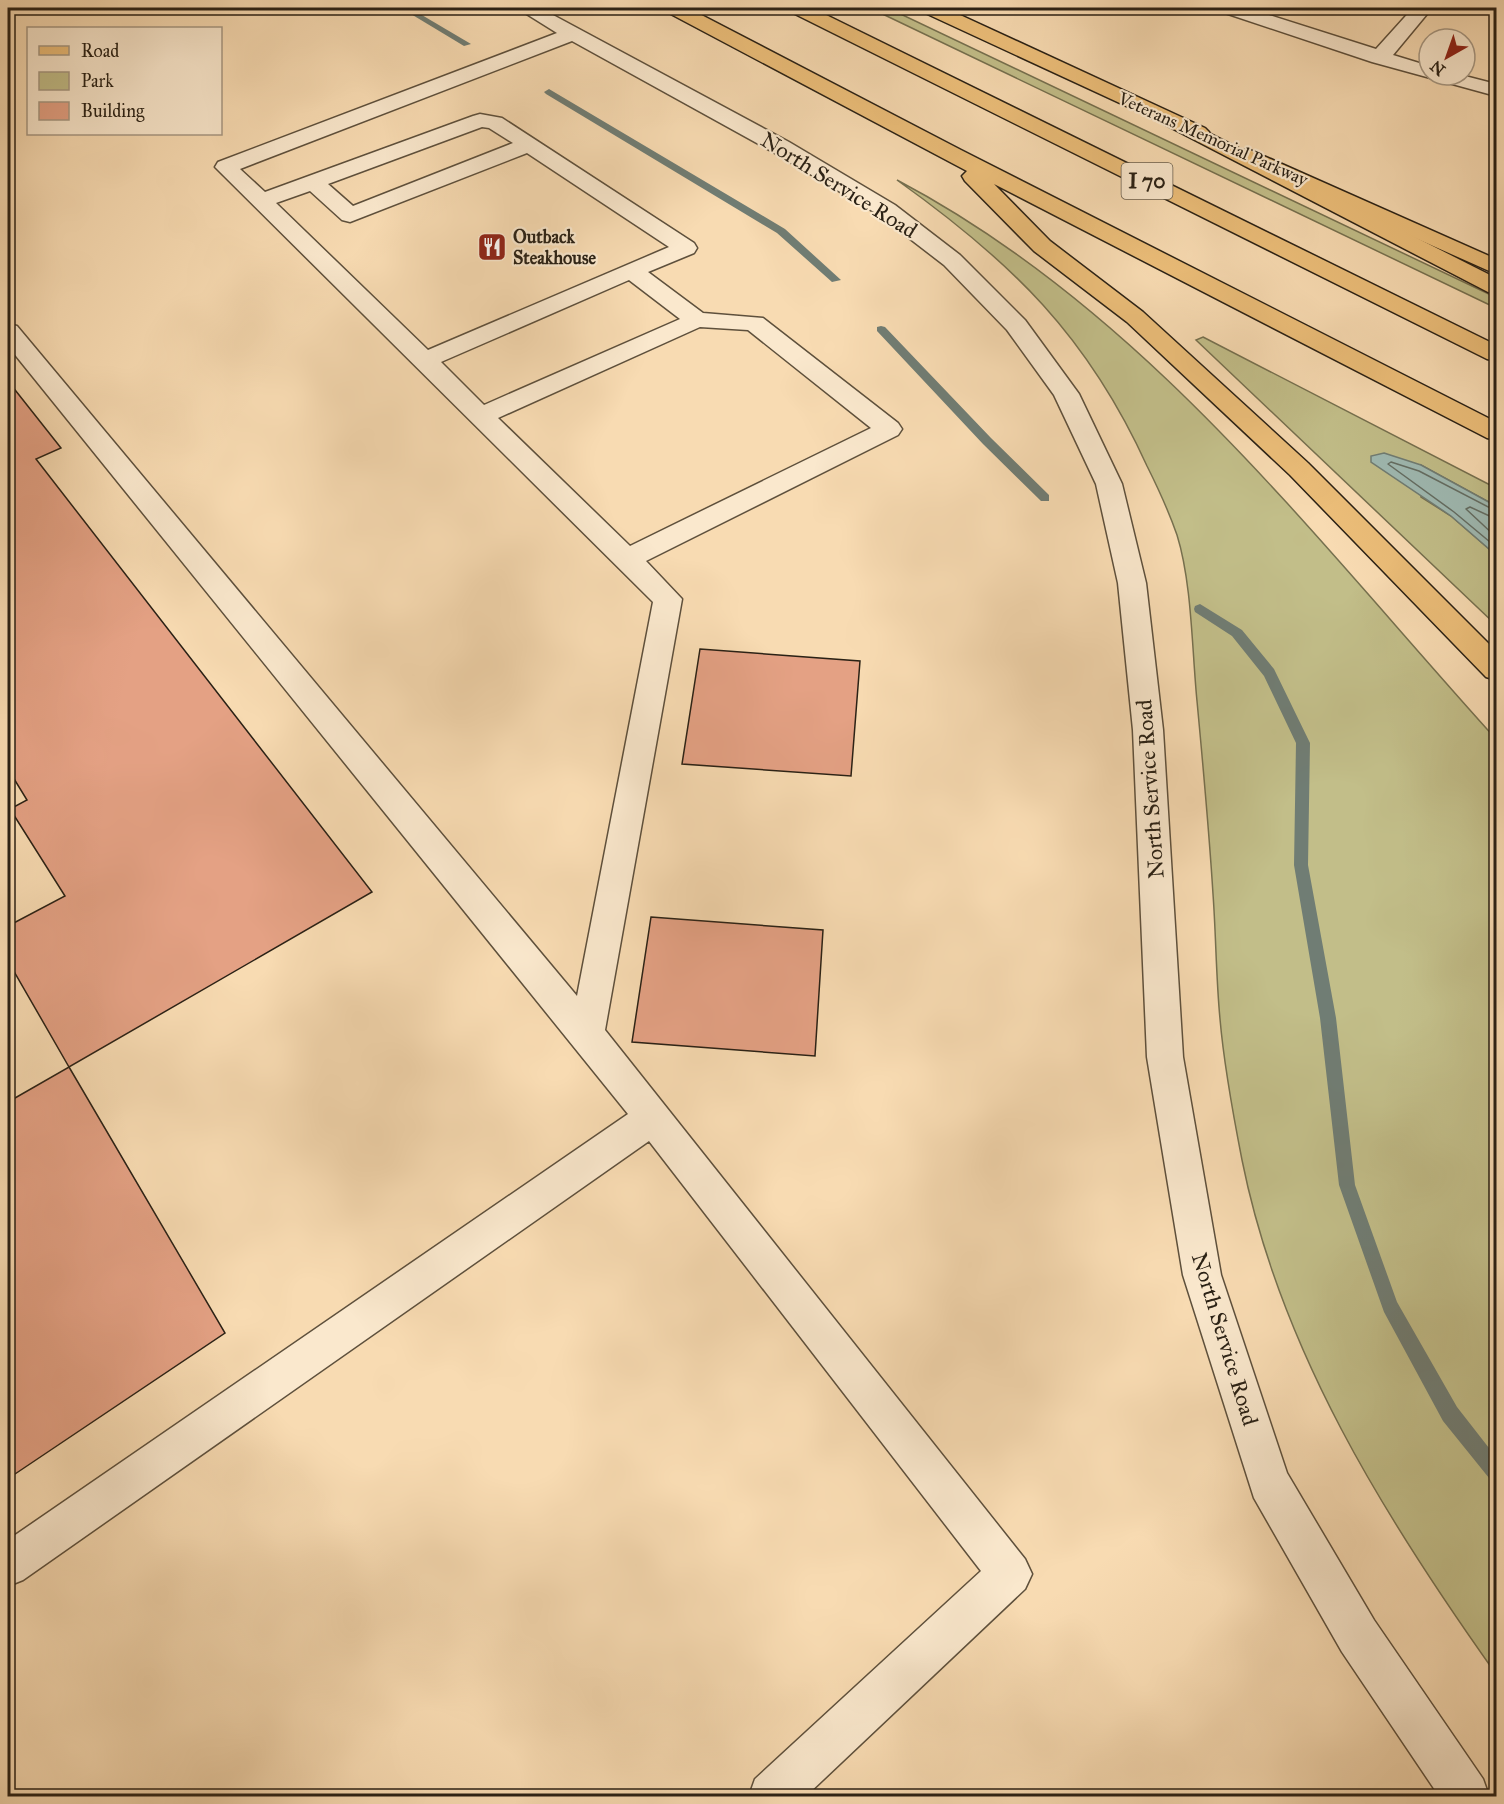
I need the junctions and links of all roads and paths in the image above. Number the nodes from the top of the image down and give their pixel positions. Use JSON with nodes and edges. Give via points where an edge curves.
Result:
{"nodes":[{"id":1,"x":527,"y":8,"type":"edge"},
{"id":2,"x":674,"y":8,"type":"edge"},
{"id":3,"x":798,"y":8,"type":"edge"},
{"id":4,"x":930,"y":8,"type":"edge"},
{"id":5,"x":1229,"y":8,"type":"edge"},
{"id":6,"x":1300,"y":8,"type":"edge"},
{"id":7,"x":1423,"y":8,"type":"edge"},
{"id":8,"x":1283,"y":26,"type":"junction"},
{"id":9,"x":574,"y":33,"type":"junction"},
{"id":10,"x":1379,"y":58,"type":"junction"},
{"id":11,"x":1417,"y":69,"type":"edge"},
{"id":12,"x":1477,"y":85,"type":"edge"},
{"id":13,"x":1497,"y":90,"type":"edge"},
{"id":14,"x":1165,"y":117,"type":"junction"},
{"id":15,"x":528,"y":146,"type":"junction"},
{"id":16,"x":953,"y":155,"type":"junction"},
{"id":17,"x":312,"y":181,"type":"junction"},
{"id":18,"x":262,"y":201,"type":"junction"},
{"id":19,"x":1497,"y":267,"type":"edge"},
{"id":20,"x":631,"y":272,"type":"junction"},
{"id":21,"x":1497,"y":287,"type":"edge"},
{"id":22,"x":697,"y":320,"type":"junction"},
{"id":23,"x":8,"y":331,"type":"edge"},
{"id":24,"x":1497,"y":354,"type":"edge"},
{"id":25,"x":425,"y":360,"type":"junction"},
{"id":26,"x":482,"y":416,"type":"junction"},
{"id":27,"x":1497,"y":432,"type":"edge"},
{"id":28,"x":627,"y":559,"type":"junction"},
{"id":29,"x":1497,"y":669,"type":"edge"},
{"id":30,"x":587,"y":1034,"type":"junction"},
{"id":31,"x":653,"y":1118,"type":"junction"},
{"id":32,"x":8,"y":1565,"type":"edge"},
{"id":33,"x":772,"y":1797,"type":"edge"},
{"id":34,"x":1466,"y":1797,"type":"edge"}],
"edges":[{"from":1,"to":9,"type":"street","name":"North Service Road"},
{"from":2,"to":16,"type":"main road"},
{"from":3,"to":24,"type":"main road","number":"I 70"},
{"from":4,"to":14,"type":"main road","name":"Veterans Memorial Parkway"},
{"from":5,"to":8,"type":"street"},
{"from":6,"to":8,"type":"street"},
{"from":7,"to":10,"type":"street"},
{"from":8,"to":10,"type":"street"},
{"from":9,"to":18,"type":"street","via":[[226,166]]},
{"from":9,"to":34,"type":"street","name":"North Service Road","via":[[887,210],[952,260],[1016,325],[1066,394],[1109,484],[1132,583],[1148,730],[1166,1057],[1202,1275],[1269,1483],[1358,1636]]},
{"from":10,"to":11,"type":"street"},
{"from":12,"to":13,"type":"street"},
{"from":14,"to":19,"type":"main road","name":"Veterans Memorial Parkway"},
{"from":14,"to":21,"type":"main road"},
{"from":15,"to":17,"type":"street","via":[[495,122],[480,120]]},
{"from":15,"to":17,"type":"street","via":[[350,215]]},
{"from":15,"to":20,"type":"street","via":[[686,248]]},
{"from":16,"to":27,"type":"main road"},
{"from":16,"to":29,"type":"main road","via":[[1042,246],[1135,317],[1299,469]]},
{"from":17,"to":18,"type":"street"},
{"from":18,"to":25,"type":"street"},
{"from":20,"to":22,"type":"street"},
{"from":20,"to":25,"type":"street"},
{"from":22,"to":26,"type":"street"},
{"from":22,"to":28,"type":"street","via":[[754,323],[889,429]]},
{"from":23,"to":30,"type":"street"},
{"from":25,"to":26,"type":"street"},
{"from":26,"to":28,"type":"street"},
{"from":28,"to":30,"type":"street","via":[[668,599]]},
{"from":30,"to":31,"type":"street"},
{"from":31,"to":32,"type":"street"},
{"from":31,"to":33,"type":"street","via":[[1010,1574]]}]}
